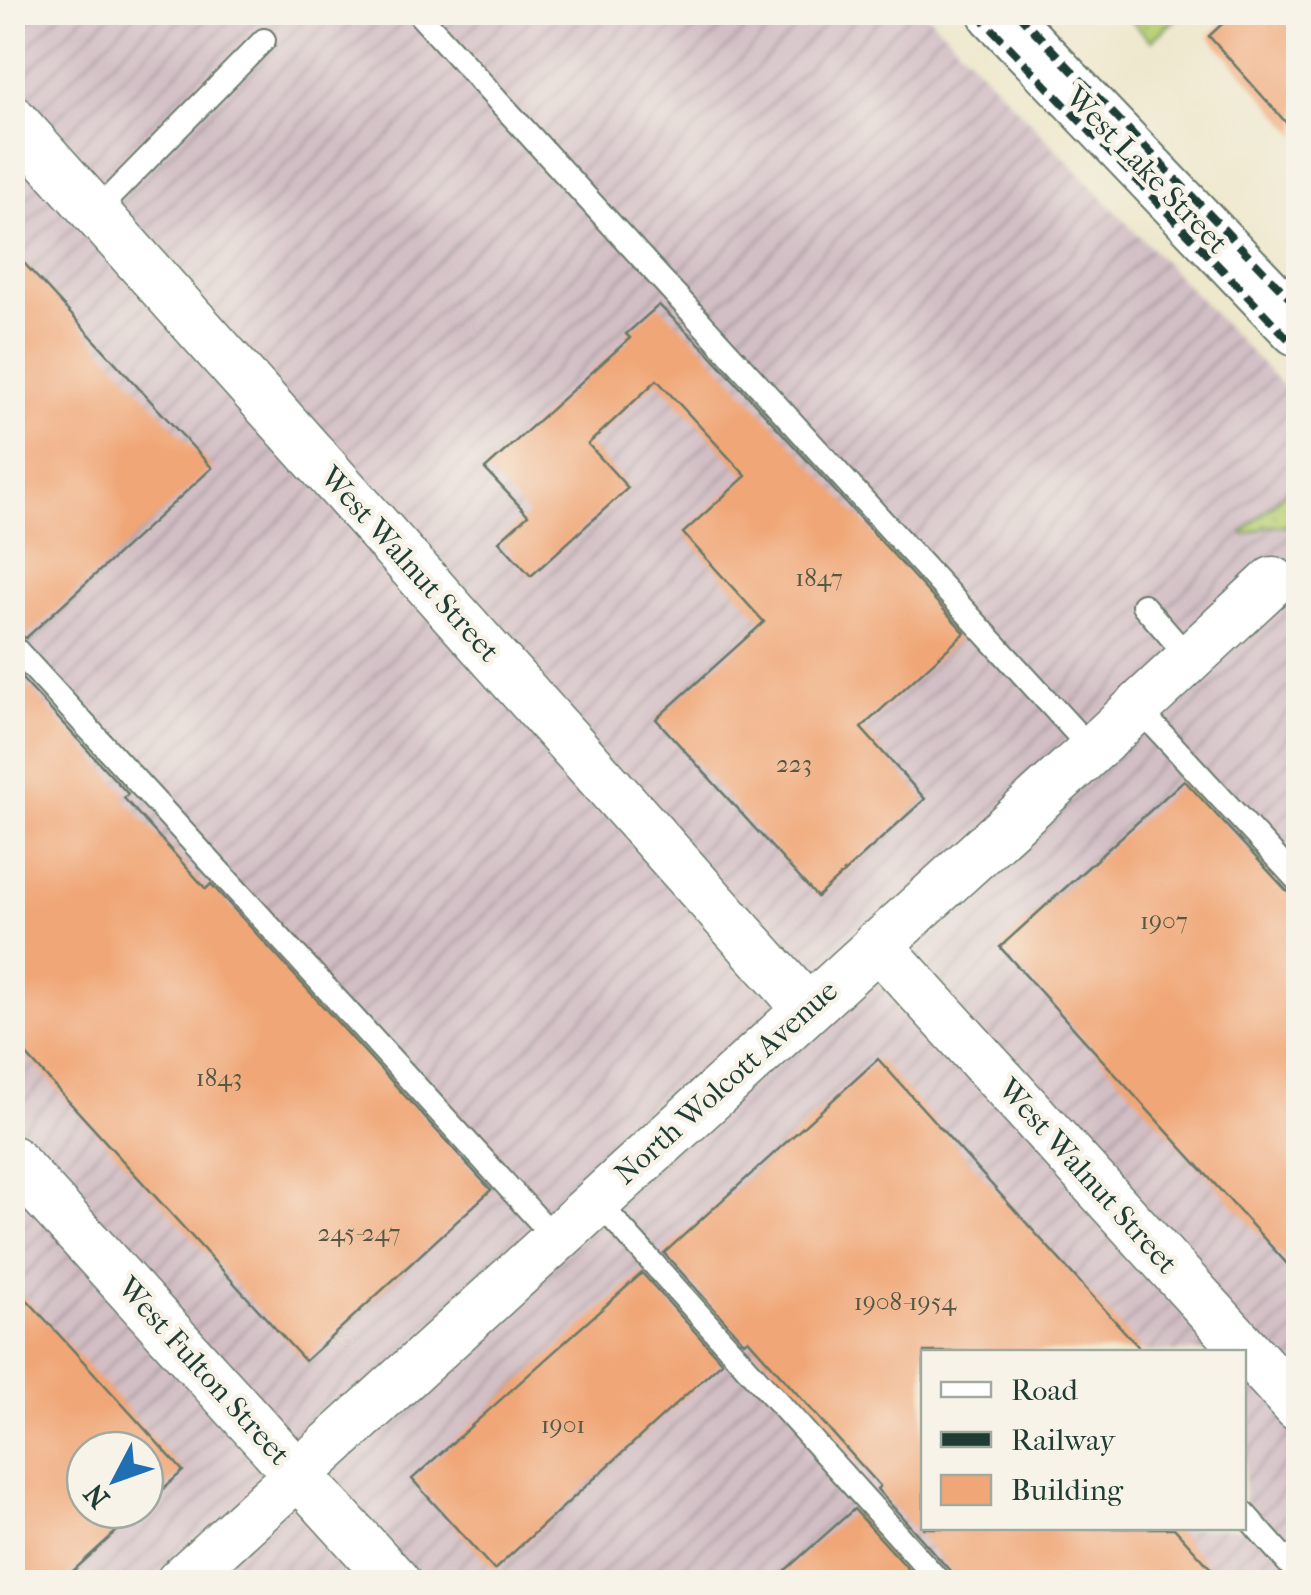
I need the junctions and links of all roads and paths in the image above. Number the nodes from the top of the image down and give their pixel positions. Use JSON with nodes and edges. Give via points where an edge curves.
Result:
{"nodes":[{"id":1,"x":417,"y":12,"type":"edge"},
{"id":2,"x":996,"y":12,"type":"edge"},
{"id":3,"x":264,"y":40,"type":"dead end"},
{"id":4,"x":12,"y":119,"type":"edge"},
{"id":5,"x":96,"y":212,"type":"junction"},
{"id":6,"x":1298,"y":328,"type":"edge"},
{"id":7,"x":1273,"y":582,"type":"dead end"},
{"id":8,"x":1143,"y":605,"type":"dead end"},
{"id":9,"x":12,"y":645,"type":"edge"},
{"id":10,"x":1190,"y":660,"type":"junction"},
{"id":11,"x":1137,"y":707,"type":"junction"},
{"id":12,"x":1092,"y":750,"type":"junction"},
{"id":13,"x":1298,"y":881,"type":"edge"},
{"id":14,"x":876,"y":944,"type":"junction"},
{"id":15,"x":807,"y":1008,"type":"junction"},
{"id":16,"x":12,"y":1160,"type":"edge"},
{"id":17,"x":597,"y":1201,"type":"junction"},
{"id":18,"x":555,"y":1238,"type":"junction"},
{"id":19,"x":1240,"y":1349,"type":"edge"},
{"id":20,"x":1246,"y":1355,"type":"edge"},
{"id":21,"x":1298,"y":1407,"type":"edge"},
{"id":22,"x":298,"y":1474,"type":"junction"},
{"id":23,"x":1246,"y":1515,"type":"edge"},
{"id":24,"x":1298,"y":1574,"type":"edge"},
{"id":25,"x":180,"y":1582,"type":"edge"},
{"id":26,"x":396,"y":1582,"type":"edge"},
{"id":27,"x":940,"y":1582,"type":"edge"}],
"edges":[{"from":1,"to":12,"type":"lane"},
{"from":2,"to":6,"type":"main road","name":"West Lake Street"},
{"from":3,"to":5,"type":"lane"},
{"from":4,"to":5,"type":"street","name":"West Walnut Street"},
{"from":5,"to":15,"type":"street","name":"West Walnut Street"},
{"from":7,"to":10,"type":"street","name":"North Wolcott Avenue"},
{"from":8,"to":10,"type":"lane"},
{"from":9,"to":18,"type":"lane"},
{"from":10,"to":11,"type":"street","name":"North Wolcott Avenue"},
{"from":11,"to":12,"type":"street","name":"North Wolcott Avenue"},
{"from":11,"to":13,"type":"lane"},
{"from":12,"to":14,"type":"street","name":"North Wolcott Avenue"},
{"from":14,"to":15,"type":"street","name":"North Wolcott Avenue"},
{"from":14,"to":19,"type":"street","name":"West Walnut Street"},
{"from":15,"to":17,"type":"street","name":"North Wolcott Avenue"},
{"from":16,"to":22,"type":"street","name":"West Fulton Street"},
{"from":17,"to":18,"type":"street","name":"North Wolcott Avenue"},
{"from":17,"to":27,"type":"lane"},
{"from":18,"to":22,"type":"street","name":"North Wolcott Avenue"},
{"from":20,"to":21,"type":"street","name":"West Walnut Street"},
{"from":22,"to":25,"type":"street","name":"North Wolcott Avenue"},
{"from":22,"to":26,"type":"street","name":"West Fulton Street"},
{"from":23,"to":24,"type":"lane"}]}
